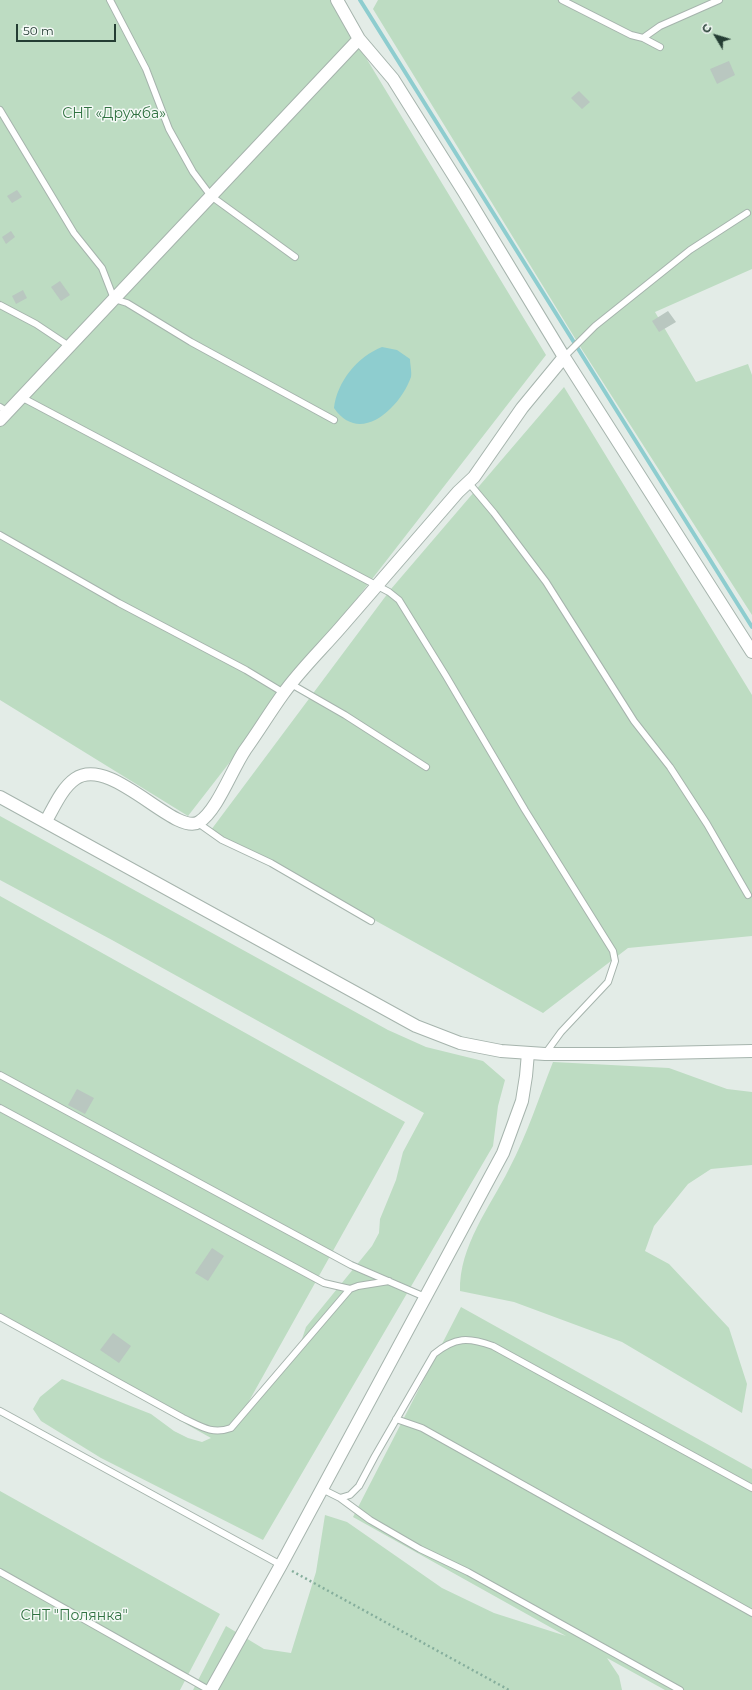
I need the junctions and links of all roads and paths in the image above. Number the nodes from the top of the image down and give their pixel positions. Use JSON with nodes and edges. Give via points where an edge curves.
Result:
{"nodes":[{"id":1,"x":110,"y":0,"type":"edge"},
{"id":2,"x":338,"y":0,"type":"edge"},
{"id":3,"x":562,"y":0,"type":"edge"},
{"id":4,"x":719,"y":0,"type":"edge"},
{"id":5,"x":643,"y":38,"type":"junction"},
{"id":6,"x":359,"y":39,"type":"junction"},
{"id":7,"x":660,"y":47,"type":"dead end"},
{"id":8,"x":0,"y":110,"type":"edge"},
{"id":9,"x":211,"y":196,"type":"junction"},
{"id":10,"x":747,"y":213,"type":"dead end"},
{"id":11,"x":295,"y":257,"type":"dead end"},
{"id":12,"x":114,"y":298,"type":"junction"},
{"id":13,"x":0,"y":305,"type":"edge"},
{"id":14,"x":69,"y":346,"type":"junction"},
{"id":15,"x":567,"y":355,"type":"junction"},
{"id":16,"x":21,"y":397,"type":"junction"},
{"id":17,"x":2,"y":413,"type":"edge"},
{"id":18,"x":334,"y":420,"type":"dead end"},
{"id":19,"x":468,"y":482,"type":"junction"},
{"id":20,"x":0,"y":535,"type":"edge"},
{"id":21,"x":376,"y":586,"type":"junction"},
{"id":22,"x":752,"y":652,"type":"edge"},
{"id":23,"x":288,"y":689,"type":"junction"},
{"id":24,"x":426,"y":767,"type":"dead end"},
{"id":25,"x":0,"y":797,"type":"edge"},
{"id":26,"x":46,"y":821,"type":"junction"},
{"id":27,"x":198,"y":822,"type":"junction"},
{"id":28,"x":748,"y":895,"type":"dead end"},
{"id":29,"x":371,"y":921,"type":"dead end"},
{"id":30,"x":752,"y":1051,"type":"edge"},
{"id":31,"x":528,"y":1053,"type":"junction"},
{"id":32,"x":545,"y":1054,"type":"junction"},
{"id":33,"x":0,"y":1074,"type":"edge"},
{"id":34,"x":0,"y":1108,"type":"edge"},
{"id":35,"x":389,"y":1281,"type":"junction"},
{"id":36,"x":350,"y":1289,"type":"junction"},
{"id":37,"x":425,"y":1296,"type":"junction"},
{"id":38,"x":0,"y":1317,"type":"edge"},
{"id":39,"x":0,"y":1411,"type":"edge"},
{"id":40,"x":396,"y":1419,"type":"junction"},
{"id":41,"x":752,"y":1488,"type":"edge"},
{"id":42,"x":322,"y":1489,"type":"junction"},
{"id":43,"x":340,"y":1498,"type":"junction"},
{"id":44,"x":281,"y":1565,"type":"junction"},
{"id":45,"x":0,"y":1572,"type":"edge"},
{"id":46,"x":752,"y":1613,"type":"edge"},
{"id":47,"x":210,"y":1690,"type":"edge"},
{"id":48,"x":509,"y":1690,"type":"edge"},
{"id":49,"x":680,"y":1690,"type":"edge"}],
"edges":[{"from":1,"to":9,"type":"lane","via":[[146,69],[170,129],[193,172]]},
{"from":2,"to":6,"type":"street"},
{"from":3,"to":5,"type":"lane","via":[[631,35]]},
{"from":4,"to":5,"type":"lane","via":[[660,26]]},
{"from":5,"to":7,"type":"lane"},
{"from":6,"to":9,"type":"street"},
{"from":6,"to":15,"type":"street","via":[[392,79]]},
{"from":8,"to":12,"type":"lane","via":[[74,233],[102,268]]},
{"from":9,"to":11,"type":"lane"},
{"from":9,"to":12,"type":"street"},
{"from":10,"to":15,"type":"lane","via":[[690,250],[595,326]]},
{"from":12,"to":14,"type":"street"},
{"from":12,"to":18,"type":"lane"},
{"from":13,"to":14,"type":"lane","via":[[36,324]]},
{"from":14,"to":16,"type":"street"},
{"from":15,"to":19,"type":"street","via":[[522,408]]},
{"from":15,"to":22,"type":"street"},
{"from":16,"to":17,"type":"street"},
{"from":16,"to":21,"type":"lane"},
{"from":19,"to":21,"type":"street"},
{"from":19,"to":28,"type":"lane","via":[[546,582],[634,721],[670,767],[708,824]]},
{"from":20,"to":23,"type":"lane","via":[[119,603],[246,670]]},
{"from":21,"to":23,"type":"street"},
{"from":21,"to":32,"type":"lane","via":[[390,592],[399,600],[613,951],[615,961],[608,982],[561,1032]]},
{"from":23,"to":24,"type":"lane","via":[[345,715]]},
{"from":23,"to":27,"type":"street","via":[[234,766],[216,802],[207,815]]},
{"from":25,"to":26,"type":"street"},
{"from":26,"to":27,"type":"street","via":[[66,788],[75,779],[84,775],[96,775],[132,789],[180,822],[191,825]]},
{"from":26,"to":31,"type":"street","via":[[416,1026],[437,1036],[480,1048]]},
{"from":27,"to":29,"type":"lane","via":[[222,840],[271,863]]},
{"from":30,"to":32,"type":"street"},
{"from":31,"to":32,"type":"street"},
{"from":31,"to":37,"type":"street","via":[[522,1101],[502,1152]]},
{"from":33,"to":35,"type":"lane","via":[[351,1265]]},
{"from":34,"to":36,"type":"lane","via":[[324,1283]]},
{"from":35,"to":36,"type":"lane"},
{"from":35,"to":37,"type":"lane"},
{"from":36,"to":38,"type":"lane","via":[[231,1428],[221,1432],[183,1418]]},
{"from":37,"to":42,"type":"street"},
{"from":39,"to":44,"type":"lane"},
{"from":40,"to":41,"type":"lane","via":[[434,1354],[447,1344],[464,1339],[479,1341],[493,1346]]},
{"from":40,"to":43,"type":"lane","via":[[359,1486],[350,1495]]},
{"from":40,"to":46,"type":"lane","via":[[422,1428]]},
{"from":42,"to":43,"type":"lane"},
{"from":42,"to":44,"type":"street"},
{"from":43,"to":49,"type":"lane","via":[[370,1520],[420,1549],[475,1575]]},
{"from":44,"to":47,"type":"street"},
{"from":44,"to":48,"type":"path"},
{"from":45,"to":47,"type":"lane"}]}
